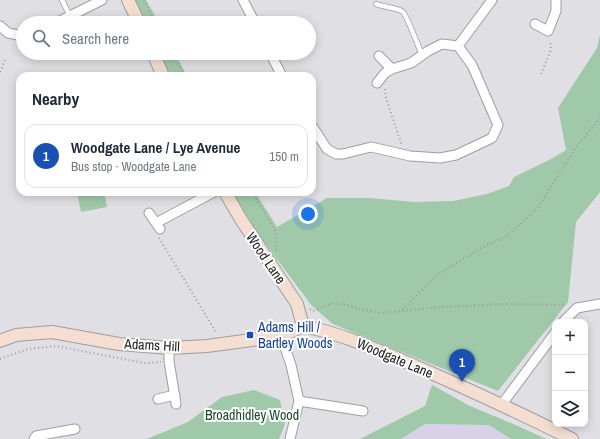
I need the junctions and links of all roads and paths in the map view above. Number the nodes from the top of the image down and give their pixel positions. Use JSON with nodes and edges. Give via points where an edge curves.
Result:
{"nodes":[{"id":1,"x":62,"y":0,"type":"edge"},
{"id":2,"x":102,"y":0,"type":"edge"},
{"id":3,"x":128,"y":0,"type":"edge"},
{"id":4,"x":144,"y":0,"type":"edge"},
{"id":5,"x":243,"y":0,"type":"edge"},
{"id":6,"x":492,"y":0,"type":"edge"},
{"id":7,"x":556,"y":0,"type":"edge"},
{"id":8,"x":376,"y":4,"type":"dead end"},
{"id":9,"x":70,"y":16,"type":"joint"},
{"id":10,"x":136,"y":16,"type":"edge"},
{"id":11,"x":152,"y":16,"type":"edge"},
{"id":12,"x":251,"y":16,"type":"edge"},
{"id":13,"x":535,"y":24,"type":"dead end"},
{"id":14,"x":0,"y":26,"type":"edge"},
{"id":15,"x":548,"y":31,"type":"junction"},
{"id":16,"x":16,"y":35,"type":"edge"},
{"id":17,"x":458,"y":46,"type":"junction"},
{"id":18,"x":422,"y":55,"type":"junction"},
{"id":19,"x":379,"y":56,"type":"dead end"},
{"id":20,"x":6,"y":58,"type":"dead end"},
{"id":21,"x":155,"y":60,"type":"edge"},
{"id":22,"x":176,"y":60,"type":"edge"},
{"id":23,"x":274,"y":60,"type":"edge"},
{"id":24,"x":392,"y":69,"type":"junction"},
{"id":25,"x":0,"y":72,"type":"edge"},
{"id":26,"x":158,"y":72,"type":"edge"},
{"id":27,"x":183,"y":72,"type":"edge"},
{"id":28,"x":280,"y":72,"type":"edge"},
{"id":29,"x":541,"y":74,"type":"dead end"},
{"id":30,"x":377,"y":83,"type":"dead end"},
{"id":31,"x":388,"y":84,"type":"dead end"},
{"id":32,"x":600,"y":118,"type":"edge"},
{"id":33,"x":316,"y":132,"type":"edge"},
{"id":34,"x":407,"y":156,"type":"junction"},
{"id":35,"x":207,"y":196,"type":"edge"},
{"id":36,"x":227,"y":196,"type":"edge"},
{"id":37,"x":255,"y":196,"type":"edge"},
{"id":38,"x":149,"y":213,"type":"dead end"},
{"id":39,"x":158,"y":226,"type":"junction"},
{"id":40,"x":277,"y":254,"type":"dead end"},
{"id":41,"x":308,"y":304,"type":"dead end"},
{"id":42,"x":600,"y":304,"type":"edge"},
{"id":43,"x":577,"y":308,"type":"junction"},
{"id":44,"x":401,"y":311,"type":"junction"},
{"id":45,"x":566,"y":319,"type":"edge"},
{"id":46,"x":303,"y":326,"type":"junction"},
{"id":47,"x":281,"y":336,"type":"junction"},
{"id":48,"x":552,"y":337,"type":"edge"},
{"id":49,"x":0,"y":341,"type":"edge"},
{"id":50,"x":221,"y":344,"type":"junction"},
{"id":51,"x":169,"y":348,"type":"junction"},
{"id":52,"x":0,"y":359,"type":"edge"},
{"id":53,"x":169,"y":361,"type":"junction"},
{"id":54,"x":158,"y":399,"type":"dead end"},
{"id":55,"x":299,"y":401,"type":"junction"},
{"id":56,"x":502,"y":404,"type":"junction"},
{"id":57,"x":363,"y":411,"type":"dead end"},
{"id":58,"x":75,"y":429,"type":"dead end"},
{"id":59,"x":57,"y":436,"type":"edge"},
{"id":60,"x":34,"y":439,"type":"edge"},
{"id":61,"x":290,"y":439,"type":"edge"},
{"id":62,"x":572,"y":439,"type":"edge"}],
"edges":[{"from":1,"to":9,"type":"lane"},
{"from":2,"to":9,"type":"street"},
{"from":3,"to":10,"type":"street"},
{"from":4,"to":11,"type":"path"},
{"from":5,"to":12,"type":"street"},
{"from":6,"to":17,"type":"street"},
{"from":7,"to":15,"type":"street","via":[[556,11]]},
{"from":8,"to":18,"type":"lane","via":[[404,13]]},
{"from":13,"to":15,"type":"street"},
{"from":14,"to":16,"type":"street","via":[[8,33]]},
{"from":15,"to":29,"type":"path","via":[[551,50]]},
{"from":17,"to":18,"type":"street","via":[[442,44]]},
{"from":17,"to":34,"type":"street","via":[[472,65],[498,125],[495,132],[492,138],[456,155],[440,158]]},
{"from":18,"to":24,"type":"street","via":[[412,63]]},
{"from":19,"to":24,"type":"street"},
{"from":20,"to":25,"type":"path"},
{"from":21,"to":26,"type":"street"},
{"from":22,"to":27,"type":"path"},
{"from":23,"to":28,"type":"street"},
{"from":24,"to":30,"type":"street"},
{"from":31,"to":34,"type":"path","via":[[385,88],[386,98]]},
{"from":32,"to":44,"type":"path","via":[[577,146],[537,208],[506,236],[436,276]]},
{"from":33,"to":34,"type":"street","via":[[327,149],[336,154],[371,147]]},
{"from":35,"to":39,"type":"street"},
{"from":36,"to":46,"type":"street","name":"Wood Lane","via":[[297,304]]},
{"from":37,"to":40,"type":"path","via":[[276,230]]},
{"from":38,"to":39,"type":"street"},
{"from":39,"to":50,"type":"path","via":[[157,235],[214,327]]},
{"from":41,"to":44,"type":"path","via":[[313,310],[333,303],[380,313]]},
{"from":42,"to":43,"type":"street"},
{"from":43,"to":44,"type":"path","via":[[568,305],[508,304]]},
{"from":43,"to":45,"type":"street"},
{"from":46,"to":47,"type":"street","name":"Adams Hill"},
{"from":46,"to":56,"type":"street","name":"Woodgate Lane","via":[[367,345]]},
{"from":47,"to":50,"type":"street","name":"Adams Hill"},
{"from":47,"to":55,"type":"street"},
{"from":48,"to":56,"type":"street"},
{"from":49,"to":51,"type":"street","name":"Adams Hill","via":[[16,335],[52,332],[119,344]]},
{"from":50,"to":51,"type":"street","name":"Adams Hill"},
{"from":51,"to":53,"type":"street"},
{"from":52,"to":53,"type":"path","via":[[28,349],[56,346],[144,363]]},
{"from":53,"to":54,"type":"street","via":[[176,400]]},
{"from":55,"to":57,"type":"street"},
{"from":55,"to":61,"type":"street"},
{"from":56,"to":62,"type":"street","name":"Woodgate Lane"},
{"from":58,"to":59,"type":"street"},
{"from":59,"to":60,"type":"street","via":[[36,436]]}]}
